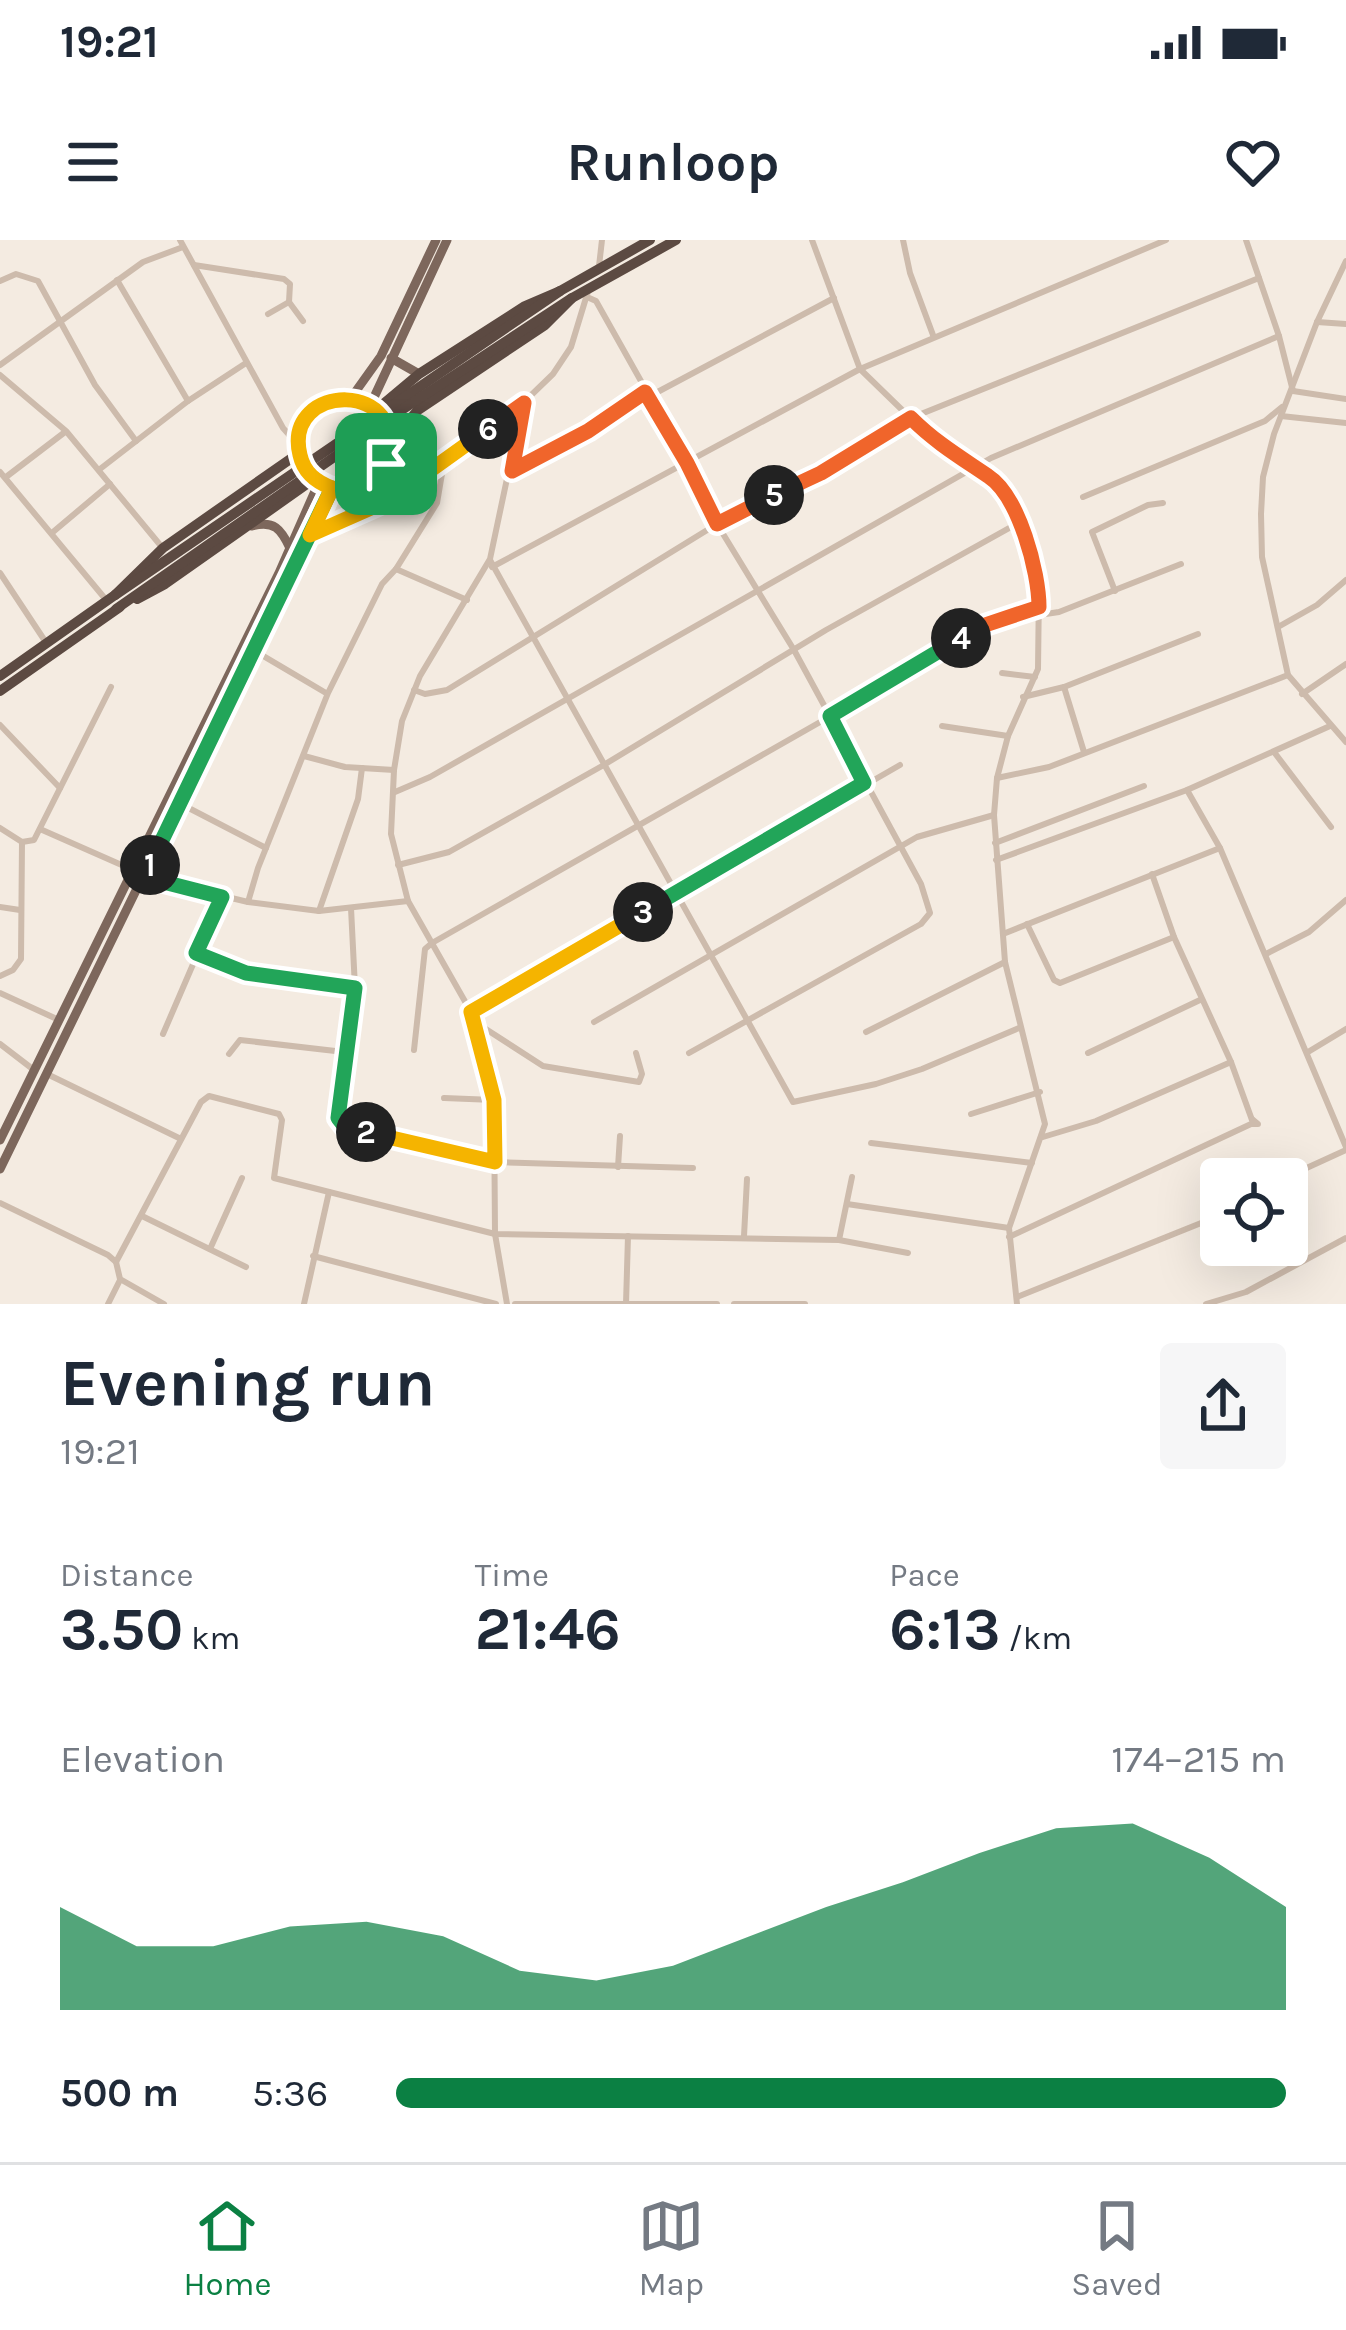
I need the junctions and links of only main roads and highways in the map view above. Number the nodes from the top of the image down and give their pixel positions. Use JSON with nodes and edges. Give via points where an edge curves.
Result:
{"nodes":[{"id":1,"x":436,"y":240,"type":"edge"},
{"id":2,"x":447,"y":240,"type":"edge"},
{"id":3,"x":650,"y":240,"type":"edge"},
{"id":4,"x":676,"y":240,"type":"edge"},
{"id":5,"x":560,"y":291,"type":"junction"},
{"id":6,"x":572,"y":298,"type":"junction"},
{"id":7,"x":391,"y":358,"type":"junction"},
{"id":8,"x":418,"y":374,"type":"junction"},
{"id":9,"x":350,"y":399,"type":"junction"},
{"id":10,"x":373,"y":408,"type":"junction"},
{"id":11,"x":390,"y":442,"type":"junction"},
{"id":12,"x":299,"y":450,"type":"junction"},
{"id":13,"x":316,"y":481,"type":"junction"},
{"id":14,"x":332,"y":488,"type":"junction"},
{"id":15,"x":247,"y":528,"type":"junction"},
{"id":16,"x":290,"y":548,"type":"junction"},
{"id":17,"x":271,"y":600,"type":"junction"},
{"id":18,"x":113,"y":602,"type":"junction"},
{"id":19,"x":37,"y":658,"type":"junction"},
{"id":20,"x":0,"y":676,"type":"edge"},
{"id":21,"x":0,"y":691,"type":"edge"},
{"id":22,"x":0,"y":1140,"type":"edge"},
{"id":23,"x":0,"y":1169,"type":"edge"}],
"edges":[{"from":1,"to":9,"type":"main road","via":[[381,356]]},
{"from":2,"to":7,"type":"main road"},
{"from":3,"to":5,"type":"highway"},
{"from":4,"to":6,"type":"highway"},
{"from":5,"to":8,"type":"highway"},
{"from":5,"to":18,"type":"highway","bridge":true},
{"from":6,"to":11,"type":"highway","via":[[418,410]]},
{"from":6,"to":18,"type":"highway","bridge":true},
{"from":7,"to":8,"type":"main road"},
{"from":7,"to":10,"type":"main road"},
{"from":8,"to":10,"type":"highway"},
{"from":9,"to":10,"type":"main road"},
{"from":9,"to":12,"type":"main road","via":[[316,408]]},
{"from":10,"to":11,"type":"main road"},
{"from":11,"to":14,"type":"main road","via":[[373,480]]},
{"from":12,"to":13,"type":"main road"},
{"from":12,"to":18,"type":"highway","via":[[163,548]]},
{"from":13,"to":14,"type":"main road"},
{"from":13,"to":15,"type":"highway"},
{"from":13,"to":16,"type":"main road"},
{"from":14,"to":17,"type":"main road"},
{"from":15,"to":16,"type":"main road","via":[[270,523]]},
{"from":15,"to":18,"type":"highway","via":[[165,584]]},
{"from":16,"to":17,"type":"main road"},
{"from":17,"to":22,"type":"main road"},
{"from":17,"to":23,"type":"main road"},
{"from":18,"to":19,"type":"highway"},
{"from":18,"to":19,"type":"highway"},
{"from":19,"to":20,"type":"highway"},
{"from":19,"to":21,"type":"highway"}]}
